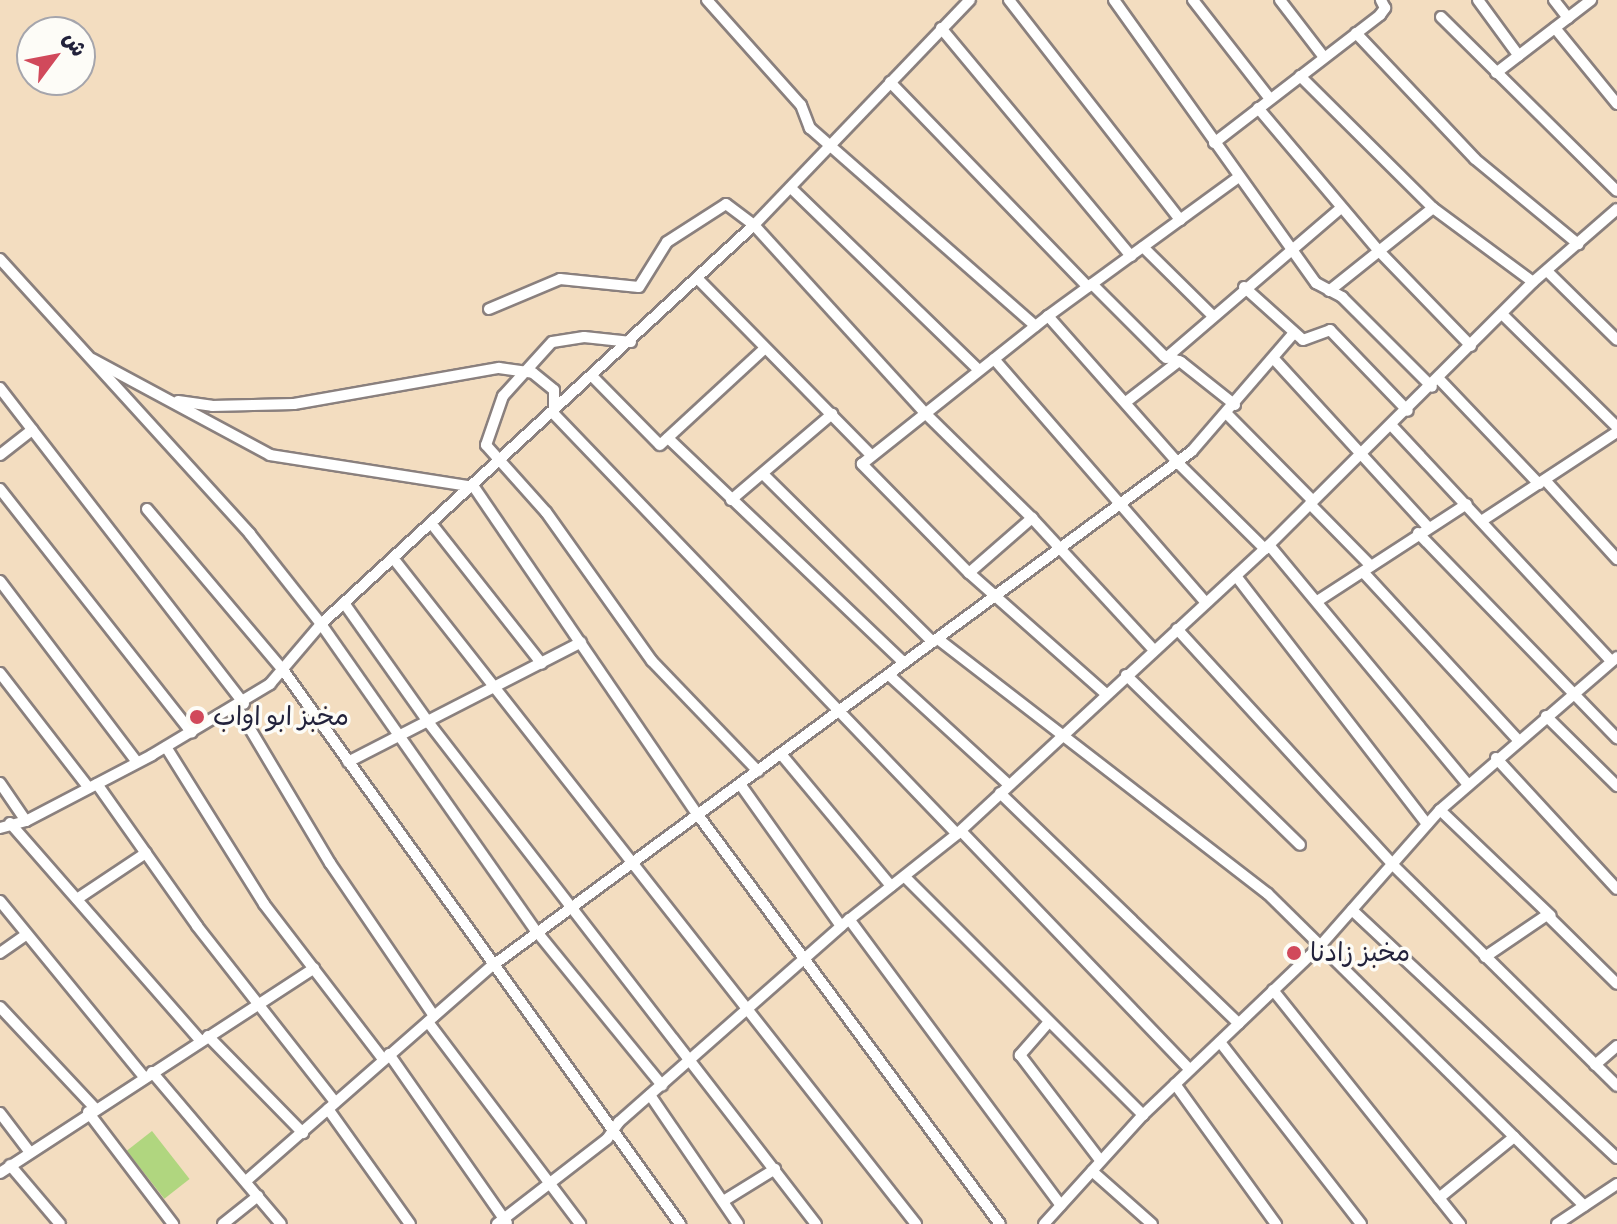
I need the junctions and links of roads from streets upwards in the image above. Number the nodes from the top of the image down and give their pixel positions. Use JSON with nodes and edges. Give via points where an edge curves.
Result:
{"nodes":[{"id":1,"x":707,"y":0,"type":"edge"},
{"id":2,"x":970,"y":0,"type":"edge"},
{"id":3,"x":1009,"y":0,"type":"edge"},
{"id":4,"x":1114,"y":0,"type":"edge"},
{"id":5,"x":1193,"y":0,"type":"edge"},
{"id":6,"x":1280,"y":0,"type":"edge"},
{"id":7,"x":1381,"y":0,"type":"edge"},
{"id":8,"x":1478,"y":0,"type":"edge"},
{"id":9,"x":1554,"y":0,"type":"edge"},
{"id":10,"x":1591,"y":0,"type":"edge"},
{"id":11,"x":1441,"y":17,"type":"dead end"},
{"id":12,"x":1568,"y":18,"type":"junction"},
{"id":13,"x":941,"y":28,"type":"junction"},
{"id":14,"x":1555,"y":28,"type":"junction"},
{"id":15,"x":1356,"y":33,"type":"junction"},
{"id":16,"x":1323,"y":56,"type":"junction"},
{"id":17,"x":1519,"y":56,"type":"junction"},
{"id":18,"x":1496,"y":73,"type":"junction"},
{"id":19,"x":1300,"y":76,"type":"junction"},
{"id":20,"x":890,"y":82,"type":"junction"},
{"id":21,"x":1270,"y":99,"type":"junction"},
{"id":22,"x":1617,"y":104,"type":"edge"},
{"id":23,"x":1258,"y":108,"type":"junction"},
{"id":24,"x":1214,"y":143,"type":"junction"},
{"id":25,"x":833,"y":144,"type":"junction"},
{"id":26,"x":1237,"y":178,"type":"junction"},
{"id":27,"x":791,"y":188,"type":"junction"},
{"id":28,"x":1617,"y":191,"type":"edge"},
{"id":29,"x":1341,"y":208,"type":"junction"},
{"id":30,"x":1433,"y":208,"type":"junction"},
{"id":31,"x":1617,"y":209,"type":"edge"},
{"id":32,"x":1180,"y":220,"type":"junction"},
{"id":33,"x":754,"y":225,"type":"junction"},
{"id":34,"x":1578,"y":244,"type":"junction"},
{"id":35,"x":1143,"y":247,"type":"junction"},
{"id":36,"x":1289,"y":249,"type":"junction"},
{"id":37,"x":1377,"y":249,"type":"junction"},
{"id":38,"x":1131,"y":256,"type":"junction"},
{"id":39,"x":0,"y":259,"type":"edge"},
{"id":40,"x":1547,"y":271,"type":"junction"},
{"id":41,"x":698,"y":279,"type":"junction"},
{"id":42,"x":1533,"y":282,"type":"junction"},
{"id":43,"x":1090,"y":285,"type":"junction"},
{"id":44,"x":1244,"y":287,"type":"junction"},
{"id":45,"x":1329,"y":291,"type":"junction"},
{"id":46,"x":489,"y":309,"type":"dead end"},
{"id":47,"x":1211,"y":314,"type":"junction"},
{"id":48,"x":1502,"y":314,"type":"junction"},
{"id":49,"x":1048,"y":316,"type":"junction"},
{"id":50,"x":1035,"y":326,"type":"junction"},
{"id":51,"x":1294,"y":333,"type":"junction"},
{"id":52,"x":1617,"y":340,"type":"edge"},
{"id":53,"x":631,"y":342,"type":"junction"},
{"id":54,"x":1471,"y":346,"type":"junction"},
{"id":55,"x":764,"y":349,"type":"junction"},
{"id":56,"x":1166,"y":358,"type":"junction"},
{"id":57,"x":92,"y":359,"type":"junction"},
{"id":58,"x":994,"y":359,"type":"junction"},
{"id":59,"x":1274,"y":359,"type":"junction"},
{"id":60,"x":1179,"y":361,"type":"junction"},
{"id":61,"x":979,"y":370,"type":"junction"},
{"id":62,"x":519,"y":374,"type":"junction"},
{"id":63,"x":593,"y":377,"type":"junction"},
{"id":64,"x":1436,"y":383,"type":"junction"},
{"id":65,"x":0,"y":388,"type":"edge"},
{"id":66,"x":172,"y":400,"type":"junction"},
{"id":67,"x":1126,"y":402,"type":"junction"},
{"id":68,"x":1235,"y":405,"type":"junction"},
{"id":69,"x":1408,"y":411,"type":"junction"},
{"id":70,"x":925,"y":413,"type":"junction"},
{"id":71,"x":554,"y":414,"type":"junction"},
{"id":72,"x":832,"y":414,"type":"junction"},
{"id":73,"x":1227,"y":414,"type":"junction"},
{"id":74,"x":1392,"y":426,"type":"junction"},
{"id":75,"x":1617,"y":429,"type":"edge"},
{"id":76,"x":32,"y":430,"type":"junction"},
{"id":77,"x":668,"y":438,"type":"junction"},
{"id":78,"x":870,"y":454,"type":"junction"},
{"id":79,"x":0,"y":455,"type":"edge"},
{"id":80,"x":1360,"y":458,"type":"junction"},
{"id":81,"x":504,"y":461,"type":"junction"},
{"id":82,"x":1177,"y":462,"type":"junction"},
{"id":83,"x":763,"y":474,"type":"junction"},
{"id":84,"x":1542,"y":482,"type":"junction"},
{"id":85,"x":474,"y":487,"type":"junction"},
{"id":86,"x":0,"y":489,"type":"edge"},
{"id":87,"x":731,"y":500,"type":"junction"},
{"id":88,"x":1120,"y":502,"type":"junction"},
{"id":89,"x":1311,"y":503,"type":"junction"},
{"id":90,"x":1467,"y":504,"type":"junction"},
{"id":91,"x":147,"y":509,"type":"dead end"},
{"id":92,"x":1032,"y":518,"type":"junction"},
{"id":93,"x":1483,"y":520,"type":"junction"},
{"id":94,"x":431,"y":523,"type":"junction"},
{"id":95,"x":1423,"y":530,"type":"junction"},
{"id":96,"x":1060,"y":547,"type":"junction"},
{"id":97,"x":1267,"y":547,"type":"junction"},
{"id":98,"x":393,"y":558,"type":"junction"},
{"id":99,"x":1617,"y":559,"type":"edge"},
{"id":100,"x":1367,"y":570,"type":"junction"},
{"id":101,"x":969,"y":573,"type":"junction"},
{"id":102,"x":1236,"y":576,"type":"junction"},
{"id":103,"x":0,"y":581,"type":"edge"},
{"id":104,"x":996,"y":595,"type":"junction"},
{"id":105,"x":1319,"y":600,"type":"junction"},
{"id":106,"x":344,"y":603,"type":"junction"},
{"id":107,"x":1206,"y":603,"type":"junction"},
{"id":108,"x":321,"y":624,"type":"junction"},
{"id":109,"x":1177,"y":629,"type":"junction"},
{"id":110,"x":935,"y":640,"type":"junction"},
{"id":111,"x":581,"y":642,"type":"junction"},
{"id":112,"x":1154,"y":650,"type":"junction"},
{"id":113,"x":1614,"y":659,"type":"edge"},
{"id":114,"x":904,"y":663,"type":"junction"},
{"id":115,"x":542,"y":664,"type":"junction"},
{"id":116,"x":283,"y":670,"type":"junction"},
{"id":117,"x":0,"y":673,"type":"edge"},
{"id":118,"x":889,"y":675,"type":"junction"},
{"id":119,"x":1126,"y":675,"type":"junction"},
{"id":120,"x":498,"y":689,"type":"junction"},
{"id":121,"x":1106,"y":694,"type":"junction"},
{"id":122,"x":1572,"y":694,"type":"junction"},
{"id":123,"x":240,"y":706,"type":"junction"},
{"id":124,"x":838,"y":712,"type":"junction"},
{"id":125,"x":1546,"y":716,"type":"junction"},
{"id":126,"x":429,"y":723,"type":"junction"},
{"id":127,"x":192,"y":733,"type":"junction"},
{"id":128,"x":1061,"y":734,"type":"junction"},
{"id":129,"x":398,"y":737,"type":"junction"},
{"id":130,"x":1617,"y":738,"type":"edge"},
{"id":131,"x":1518,"y":740,"type":"junction"},
{"id":132,"x":166,"y":747,"type":"junction"},
{"id":133,"x":781,"y":754,"type":"junction"},
{"id":134,"x":1496,"y":758,"type":"junction"},
{"id":135,"x":137,"y":762,"type":"junction"},
{"id":136,"x":348,"y":762,"type":"junction"},
{"id":137,"x":758,"y":771,"type":"junction"},
{"id":138,"x":0,"y":783,"type":"edge"},
{"id":139,"x":740,"y":784,"type":"junction"},
{"id":140,"x":1009,"y":785,"type":"junction"},
{"id":141,"x":1468,"y":785,"type":"junction"},
{"id":142,"x":93,"y":786,"type":"junction"},
{"id":143,"x":1617,"y":786,"type":"edge"},
{"id":144,"x":1000,"y":793,"type":"junction"},
{"id":145,"x":1440,"y":810,"type":"junction"},
{"id":146,"x":698,"y":815,"type":"junction"},
{"id":147,"x":26,"y":821,"type":"junction"},
{"id":148,"x":1427,"y":824,"type":"junction"},
{"id":149,"x":5,"y":826,"type":"edge"},
{"id":150,"x":959,"y":833,"type":"junction"},
{"id":151,"x":1300,"y":845,"type":"dead end"},
{"id":152,"x":146,"y":853,"type":"junction"},
{"id":153,"x":635,"y":861,"type":"junction"},
{"id":154,"x":1392,"y":864,"type":"junction"},
{"id":155,"x":905,"y":877,"type":"junction"},
{"id":156,"x":891,"y":886,"type":"junction"},
{"id":157,"x":1617,"y":889,"type":"edge"},
{"id":158,"x":77,"y":899,"type":"junction"},
{"id":159,"x":0,"y":901,"type":"edge"},
{"id":160,"x":572,"y":909,"type":"junction"},
{"id":161,"x":1352,"y":910,"type":"junction"},
{"id":162,"x":1551,"y":916,"type":"junction"},
{"id":163,"x":845,"y":922,"type":"junction"},
{"id":164,"x":537,"y":932,"type":"junction"},
{"id":165,"x":26,"y":935,"type":"junction"},
{"id":166,"x":1320,"y":946,"type":"junction"},
{"id":167,"x":0,"y":953,"type":"edge"},
{"id":168,"x":1485,"y":957,"type":"junction"},
{"id":169,"x":804,"y":962,"type":"junction"},
{"id":170,"x":492,"y":966,"type":"junction"},
{"id":171,"x":314,"y":968,"type":"junction"},
{"id":172,"x":1617,"y":984,"type":"edge"},
{"id":173,"x":1273,"y":990,"type":"junction"},
{"id":174,"x":261,"y":1003,"type":"junction"},
{"id":175,"x":0,"y":1007,"type":"edge"},
{"id":176,"x":750,"y":1009,"type":"junction"},
{"id":177,"x":431,"y":1019,"type":"junction"},
{"id":178,"x":1048,"y":1023,"type":"junction"},
{"id":179,"x":1239,"y":1024,"type":"junction"},
{"id":180,"x":204,"y":1038,"type":"junction"},
{"id":181,"x":1220,"y":1042,"type":"junction"},
{"id":182,"x":1617,"y":1046,"type":"edge"},
{"id":183,"x":386,"y":1057,"type":"junction"},
{"id":184,"x":692,"y":1058,"type":"junction"},
{"id":185,"x":1595,"y":1065,"type":"junction"},
{"id":186,"x":1189,"y":1069,"type":"junction"},
{"id":187,"x":148,"y":1075,"type":"junction"},
{"id":188,"x":1175,"y":1084,"type":"junction"},
{"id":189,"x":662,"y":1085,"type":"junction"},
{"id":190,"x":1617,"y":1086,"type":"edge"},
{"id":191,"x":650,"y":1095,"type":"junction"},
{"id":192,"x":332,"y":1105,"type":"junction"},
{"id":193,"x":92,"y":1110,"type":"junction"},
{"id":194,"x":0,"y":1113,"type":"edge"},
{"id":195,"x":1143,"y":1115,"type":"junction"},
{"id":196,"x":614,"y":1131,"type":"junction"},
{"id":197,"x":303,"y":1133,"type":"junction"},
{"id":198,"x":1514,"y":1137,"type":"junction"},
{"id":199,"x":29,"y":1151,"type":"junction"},
{"id":200,"x":1617,"y":1158,"type":"edge"},
{"id":201,"x":1100,"y":1160,"type":"junction"},
{"id":202,"x":10,"y":1165,"type":"junction"},
{"id":203,"x":775,"y":1169,"type":"junction"},
{"id":204,"x":1092,"y":1171,"type":"junction"},
{"id":205,"x":0,"y":1173,"type":"edge"},
{"id":206,"x":246,"y":1181,"type":"junction"},
{"id":207,"x":551,"y":1184,"type":"junction"},
{"id":208,"x":1617,"y":1184,"type":"edge"},
{"id":209,"x":258,"y":1196,"type":"junction"},
{"id":210,"x":1439,"y":1198,"type":"junction"},
{"id":211,"x":725,"y":1200,"type":"junction"},
{"id":212,"x":1061,"y":1205,"type":"junction"},
{"id":213,"x":1584,"y":1206,"type":"junction"},
{"id":214,"x":503,"y":1222,"type":"edge"},
{"id":215,"x":60,"y":1224,"type":"edge"},
{"id":216,"x":173,"y":1224,"type":"edge"},
{"id":217,"x":223,"y":1224,"type":"edge"},
{"id":218,"x":281,"y":1224,"type":"edge"},
{"id":219,"x":410,"y":1224,"type":"edge"},
{"id":220,"x":580,"y":1224,"type":"edge"},
{"id":221,"x":680,"y":1224,"type":"edge"},
{"id":222,"x":738,"y":1224,"type":"edge"},
{"id":223,"x":816,"y":1224,"type":"edge"},
{"id":224,"x":916,"y":1224,"type":"edge"},
{"id":225,"x":1000,"y":1224,"type":"edge"},
{"id":226,"x":1044,"y":1224,"type":"edge"},
{"id":227,"x":1152,"y":1224,"type":"edge"},
{"id":228,"x":1276,"y":1224,"type":"edge"},
{"id":229,"x":1361,"y":1224,"type":"edge"},
{"id":230,"x":1460,"y":1224,"type":"edge"},
{"id":231,"x":1557,"y":1224,"type":"edge"}],
"edges":[{"from":1,"to":25,"type":"street","via":[[801,105],[810,128]]},
{"from":2,"to":13,"type":"street"},
{"from":3,"to":32,"type":"street"},
{"from":4,"to":24,"type":"street"},
{"from":5,"to":21,"type":"street"},
{"from":6,"to":16,"type":"street"},
{"from":7,"to":15,"type":"street","via":[[1384,10]]},
{"from":8,"to":17,"type":"street"},
{"from":9,"to":12,"type":"street"},
{"from":10,"to":12,"type":"street"},
{"from":11,"to":18,"type":"street"},
{"from":12,"to":14,"type":"street"},
{"from":13,"to":20,"type":"street"},
{"from":13,"to":38,"type":"street"},
{"from":14,"to":17,"type":"street"},
{"from":14,"to":22,"type":"street"},
{"from":15,"to":16,"type":"street"},
{"from":15,"to":34,"type":"street","via":[[1475,159]]},
{"from":16,"to":19,"type":"street"},
{"from":17,"to":18,"type":"street"},
{"from":18,"to":28,"type":"street"},
{"from":19,"to":21,"type":"street"},
{"from":19,"to":30,"type":"street"},
{"from":20,"to":25,"type":"street"},
{"from":20,"to":43,"type":"street"},
{"from":21,"to":23,"type":"street"},
{"from":23,"to":24,"type":"street"},
{"from":23,"to":29,"type":"street"},
{"from":24,"to":26,"type":"street"},
{"from":25,"to":27,"type":"street"},
{"from":25,"to":50,"type":"street"},
{"from":26,"to":32,"type":"street"},
{"from":26,"to":36,"type":"street"},
{"from":27,"to":33,"type":"street"},
{"from":27,"to":61,"type":"street"},
{"from":29,"to":36,"type":"street"},
{"from":29,"to":37,"type":"street"},
{"from":30,"to":37,"type":"street"},
{"from":30,"to":42,"type":"street"},
{"from":31,"to":34,"type":"street"},
{"from":32,"to":35,"type":"street"},
{"from":33,"to":41,"type":"street"},
{"from":33,"to":46,"type":"street","via":[[726,204],[667,242],[639,287],[560,279]]},
{"from":33,"to":70,"type":"street"},
{"from":34,"to":40,"type":"street"},
{"from":35,"to":38,"type":"street"},
{"from":35,"to":47,"type":"street"},
{"from":36,"to":44,"type":"street"},
{"from":36,"to":45,"type":"street"},
{"from":37,"to":45,"type":"street"},
{"from":37,"to":54,"type":"street"},
{"from":38,"to":43,"type":"street"},
{"from":39,"to":57,"type":"street"},
{"from":40,"to":42,"type":"street"},
{"from":40,"to":52,"type":"street"},
{"from":41,"to":53,"type":"street"},
{"from":41,"to":55,"type":"street"},
{"from":42,"to":48,"type":"street"},
{"from":43,"to":49,"type":"street"},
{"from":43,"to":56,"type":"street"},
{"from":44,"to":47,"type":"street"},
{"from":44,"to":51,"type":"street"},
{"from":45,"to":64,"type":"street"},
{"from":47,"to":56,"type":"street"},
{"from":48,"to":54,"type":"street"},
{"from":48,"to":75,"type":"street"},
{"from":49,"to":50,"type":"street"},
{"from":49,"to":67,"type":"street"},
{"from":50,"to":58,"type":"street"},
{"from":51,"to":59,"type":"street"},
{"from":51,"to":69,"type":"street","via":[[1303,340],[1330,330]]},
{"from":53,"to":62,"type":"street","via":[[584,337],[552,342]]},
{"from":53,"to":63,"type":"street"},
{"from":54,"to":64,"type":"street"},
{"from":55,"to":72,"type":"street"},
{"from":55,"to":77,"type":"street"},
{"from":56,"to":60,"type":"street"},
{"from":57,"to":66,"type":"street"},
{"from":57,"to":108,"type":"street","via":[[250,534]]},
{"from":58,"to":61,"type":"street"},
{"from":58,"to":88,"type":"street"},
{"from":59,"to":68,"type":"street"},
{"from":59,"to":80,"type":"street"},
{"from":60,"to":67,"type":"street"},
{"from":60,"to":68,"type":"street"},
{"from":61,"to":70,"type":"street"},
{"from":62,"to":66,"type":"street","via":[[499,368],[294,404],[212,406]]},
{"from":62,"to":71,"type":"street","via":[[533,373],[554,390]]},
{"from":62,"to":81,"type":"street","via":[[503,396],[486,445]]},
{"from":63,"to":71,"type":"street"},
{"from":63,"to":77,"type":"street","via":[[660,445]]},
{"from":64,"to":69,"type":"street"},
{"from":64,"to":84,"type":"street"},
{"from":65,"to":76,"type":"street"},
{"from":66,"to":85,"type":"street","via":[[270,455]]},
{"from":67,"to":82,"type":"street"},
{"from":68,"to":73,"type":"street"},
{"from":69,"to":74,"type":"street"},
{"from":70,"to":78,"type":"street"},
{"from":70,"to":92,"type":"street"},
{"from":71,"to":81,"type":"street"},
{"from":71,"to":124,"type":"street"},
{"from":72,"to":78,"type":"street"},
{"from":72,"to":83,"type":"street"},
{"from":73,"to":82,"type":"street"},
{"from":73,"to":89,"type":"street"},
{"from":74,"to":80,"type":"street"},
{"from":74,"to":90,"type":"street"},
{"from":75,"to":84,"type":"street"},
{"from":76,"to":79,"type":"street"},
{"from":76,"to":123,"type":"street"},
{"from":77,"to":87,"type":"street"},
{"from":78,"to":101,"type":"street","via":[[863,468]]},
{"from":80,"to":89,"type":"street"},
{"from":80,"to":95,"type":"street"},
{"from":81,"to":85,"type":"street"},
{"from":81,"to":137,"type":"street","via":[[652,661]]},
{"from":82,"to":88,"type":"street"},
{"from":82,"to":97,"type":"street"},
{"from":83,"to":87,"type":"street"},
{"from":83,"to":110,"type":"street"},
{"from":84,"to":93,"type":"street"},
{"from":84,"to":99,"type":"street"},
{"from":85,"to":94,"type":"street"},
{"from":85,"to":111,"type":"street"},
{"from":86,"to":127,"type":"street"},
{"from":87,"to":114,"type":"street"},
{"from":88,"to":96,"type":"street"},
{"from":88,"to":107,"type":"street"},
{"from":89,"to":97,"type":"street"},
{"from":89,"to":100,"type":"street"},
{"from":90,"to":93,"type":"street"},
{"from":90,"to":95,"type":"street"},
{"from":91,"to":116,"type":"street"},
{"from":92,"to":96,"type":"street"},
{"from":92,"to":101,"type":"street"},
{"from":93,"to":113,"type":"street"},
{"from":94,"to":98,"type":"street"},
{"from":94,"to":115,"type":"street"},
{"from":95,"to":100,"type":"street"},
{"from":95,"to":122,"type":"street"},
{"from":96,"to":104,"type":"street"},
{"from":96,"to":112,"type":"street"},
{"from":97,"to":102,"type":"street"},
{"from":97,"to":105,"type":"street"},
{"from":98,"to":106,"type":"street"},
{"from":98,"to":120,"type":"street"},
{"from":100,"to":105,"type":"street"},
{"from":100,"to":131,"type":"street"},
{"from":101,"to":104,"type":"street"},
{"from":102,"to":107,"type":"street"},
{"from":102,"to":148,"type":"street"},
{"from":103,"to":135,"type":"street"},
{"from":104,"to":110,"type":"street"},
{"from":104,"to":121,"type":"street"},
{"from":105,"to":141,"type":"street"},
{"from":106,"to":108,"type":"street"},
{"from":106,"to":126,"type":"street"},
{"from":107,"to":109,"type":"street"},
{"from":108,"to":116,"type":"street"},
{"from":108,"to":129,"type":"street"},
{"from":109,"to":112,"type":"street"},
{"from":109,"to":154,"type":"street"},
{"from":110,"to":114,"type":"street"},
{"from":110,"to":128,"type":"street"},
{"from":111,"to":115,"type":"street"},
{"from":111,"to":146,"type":"street"},
{"from":112,"to":119,"type":"street"},
{"from":113,"to":122,"type":"street"},
{"from":114,"to":118,"type":"street"},
{"from":115,"to":120,"type":"street"},
{"from":116,"to":123,"type":"street"},
{"from":116,"to":136,"type":"street"},
{"from":117,"to":142,"type":"street"},
{"from":118,"to":124,"type":"street"},
{"from":118,"to":140,"type":"street"},
{"from":119,"to":121,"type":"street"},
{"from":119,"to":151,"type":"street"},
{"from":120,"to":126,"type":"street"},
{"from":120,"to":153,"type":"street"},
{"from":121,"to":128,"type":"street"},
{"from":122,"to":125,"type":"street"},
{"from":122,"to":130,"type":"street"},
{"from":123,"to":127,"type":"street"},
{"from":123,"to":177,"type":"street","via":[[330,863]]},
{"from":124,"to":133,"type":"street"},
{"from":124,"to":150,"type":"street"},
{"from":125,"to":131,"type":"street"},
{"from":125,"to":143,"type":"street"},
{"from":126,"to":129,"type":"street"},
{"from":126,"to":160,"type":"street"},
{"from":127,"to":132,"type":"street"},
{"from":128,"to":140,"type":"street"},
{"from":128,"to":166,"type":"street","via":[[1268,894]]},
{"from":129,"to":136,"type":"street"},
{"from":129,"to":164,"type":"street"},
{"from":131,"to":134,"type":"street"},
{"from":132,"to":135,"type":"street"},
{"from":132,"to":171,"type":"street","via":[[226,849]]},
{"from":133,"to":137,"type":"street"},
{"from":133,"to":156,"type":"street"},
{"from":134,"to":141,"type":"street"},
{"from":134,"to":157,"type":"street"},
{"from":135,"to":142,"type":"street"},
{"from":136,"to":170,"type":"street"},
{"from":137,"to":139,"type":"street"},
{"from":138,"to":147,"type":"street"},
{"from":139,"to":146,"type":"street"},
{"from":139,"to":163,"type":"street"},
{"from":140,"to":144,"type":"street"},
{"from":141,"to":145,"type":"street"},
{"from":142,"to":147,"type":"street"},
{"from":142,"to":152,"type":"street"},
{"from":144,"to":150,"type":"street"},
{"from":144,"to":179,"type":"street"},
{"from":145,"to":148,"type":"street"},
{"from":145,"to":162,"type":"street"},
{"from":146,"to":153,"type":"street"},
{"from":146,"to":169,"type":"street"},
{"from":147,"to":149,"type":"street"},
{"from":148,"to":154,"type":"street"},
{"from":149,"to":158,"type":"street"},
{"from":150,"to":155,"type":"street"},
{"from":150,"to":186,"type":"street"},
{"from":152,"to":158,"type":"street"},
{"from":152,"to":174,"type":"street"},
{"from":153,"to":160,"type":"street"},
{"from":153,"to":176,"type":"street"},
{"from":154,"to":161,"type":"street"},
{"from":154,"to":168,"type":"street"},
{"from":155,"to":156,"type":"street"},
{"from":155,"to":178,"type":"street"},
{"from":156,"to":163,"type":"street"},
{"from":158,"to":180,"type":"street"},
{"from":159,"to":165,"type":"street"},
{"from":160,"to":164,"type":"street"},
{"from":160,"to":184,"type":"street"},
{"from":161,"to":166,"type":"street"},
{"from":161,"to":200,"type":"street"},
{"from":162,"to":168,"type":"street","via":[[1543,916]]},
{"from":162,"to":172,"type":"street"},
{"from":163,"to":169,"type":"street"},
{"from":163,"to":212,"type":"street"},
{"from":164,"to":170,"type":"street"},
{"from":164,"to":189,"type":"street"},
{"from":165,"to":167,"type":"street"},
{"from":165,"to":187,"type":"street"},
{"from":166,"to":173,"type":"street"},
{"from":166,"to":198,"type":"street"},
{"from":168,"to":185,"type":"street"},
{"from":169,"to":176,"type":"street"},
{"from":169,"to":225,"type":"street"},
{"from":170,"to":177,"type":"street"},
{"from":170,"to":196,"type":"street"},
{"from":171,"to":174,"type":"street"},
{"from":171,"to":183,"type":"street"},
{"from":173,"to":179,"type":"street"},
{"from":173,"to":210,"type":"street"},
{"from":174,"to":180,"type":"street"},
{"from":174,"to":192,"type":"street"},
{"from":175,"to":193,"type":"street"},
{"from":176,"to":184,"type":"street"},
{"from":176,"to":224,"type":"street"},
{"from":177,"to":183,"type":"street"},
{"from":177,"to":207,"type":"street"},
{"from":178,"to":195,"type":"street"},
{"from":178,"to":201,"type":"street","via":[[1020,1055]]},
{"from":179,"to":181,"type":"street"},
{"from":180,"to":187,"type":"street"},
{"from":180,"to":197,"type":"street"},
{"from":181,"to":186,"type":"street"},
{"from":181,"to":229,"type":"street"},
{"from":182,"to":185,"type":"street"},
{"from":183,"to":192,"type":"street"},
{"from":183,"to":214,"type":"street"},
{"from":184,"to":189,"type":"street"},
{"from":184,"to":203,"type":"street"},
{"from":185,"to":190,"type":"street"},
{"from":186,"to":188,"type":"street"},
{"from":187,"to":193,"type":"street"},
{"from":187,"to":206,"type":"street"},
{"from":188,"to":195,"type":"street"},
{"from":188,"to":228,"type":"street"},
{"from":189,"to":191,"type":"street"},
{"from":191,"to":196,"type":"street"},
{"from":191,"to":211,"type":"street"},
{"from":192,"to":197,"type":"street"},
{"from":192,"to":219,"type":"street"},
{"from":193,"to":199,"type":"street"},
{"from":193,"to":216,"type":"street"},
{"from":194,"to":199,"type":"street"},
{"from":195,"to":201,"type":"street"},
{"from":196,"to":207,"type":"street"},
{"from":196,"to":221,"type":"street"},
{"from":197,"to":206,"type":"street"},
{"from":198,"to":210,"type":"street"},
{"from":198,"to":213,"type":"street"},
{"from":199,"to":202,"type":"street"},
{"from":201,"to":204,"type":"street"},
{"from":202,"to":205,"type":"street"},
{"from":202,"to":215,"type":"street"},
{"from":203,"to":211,"type":"street"},
{"from":203,"to":223,"type":"street"},
{"from":204,"to":212,"type":"street"},
{"from":204,"to":227,"type":"street"},
{"from":206,"to":209,"type":"street"},
{"from":207,"to":214,"type":"street"},
{"from":207,"to":220,"type":"street"},
{"from":208,"to":213,"type":"street"},
{"from":209,"to":217,"type":"street"},
{"from":209,"to":218,"type":"street"},
{"from":210,"to":230,"type":"street"},
{"from":211,"to":222,"type":"street"},
{"from":212,"to":226,"type":"street"},
{"from":213,"to":231,"type":"street"}]}
